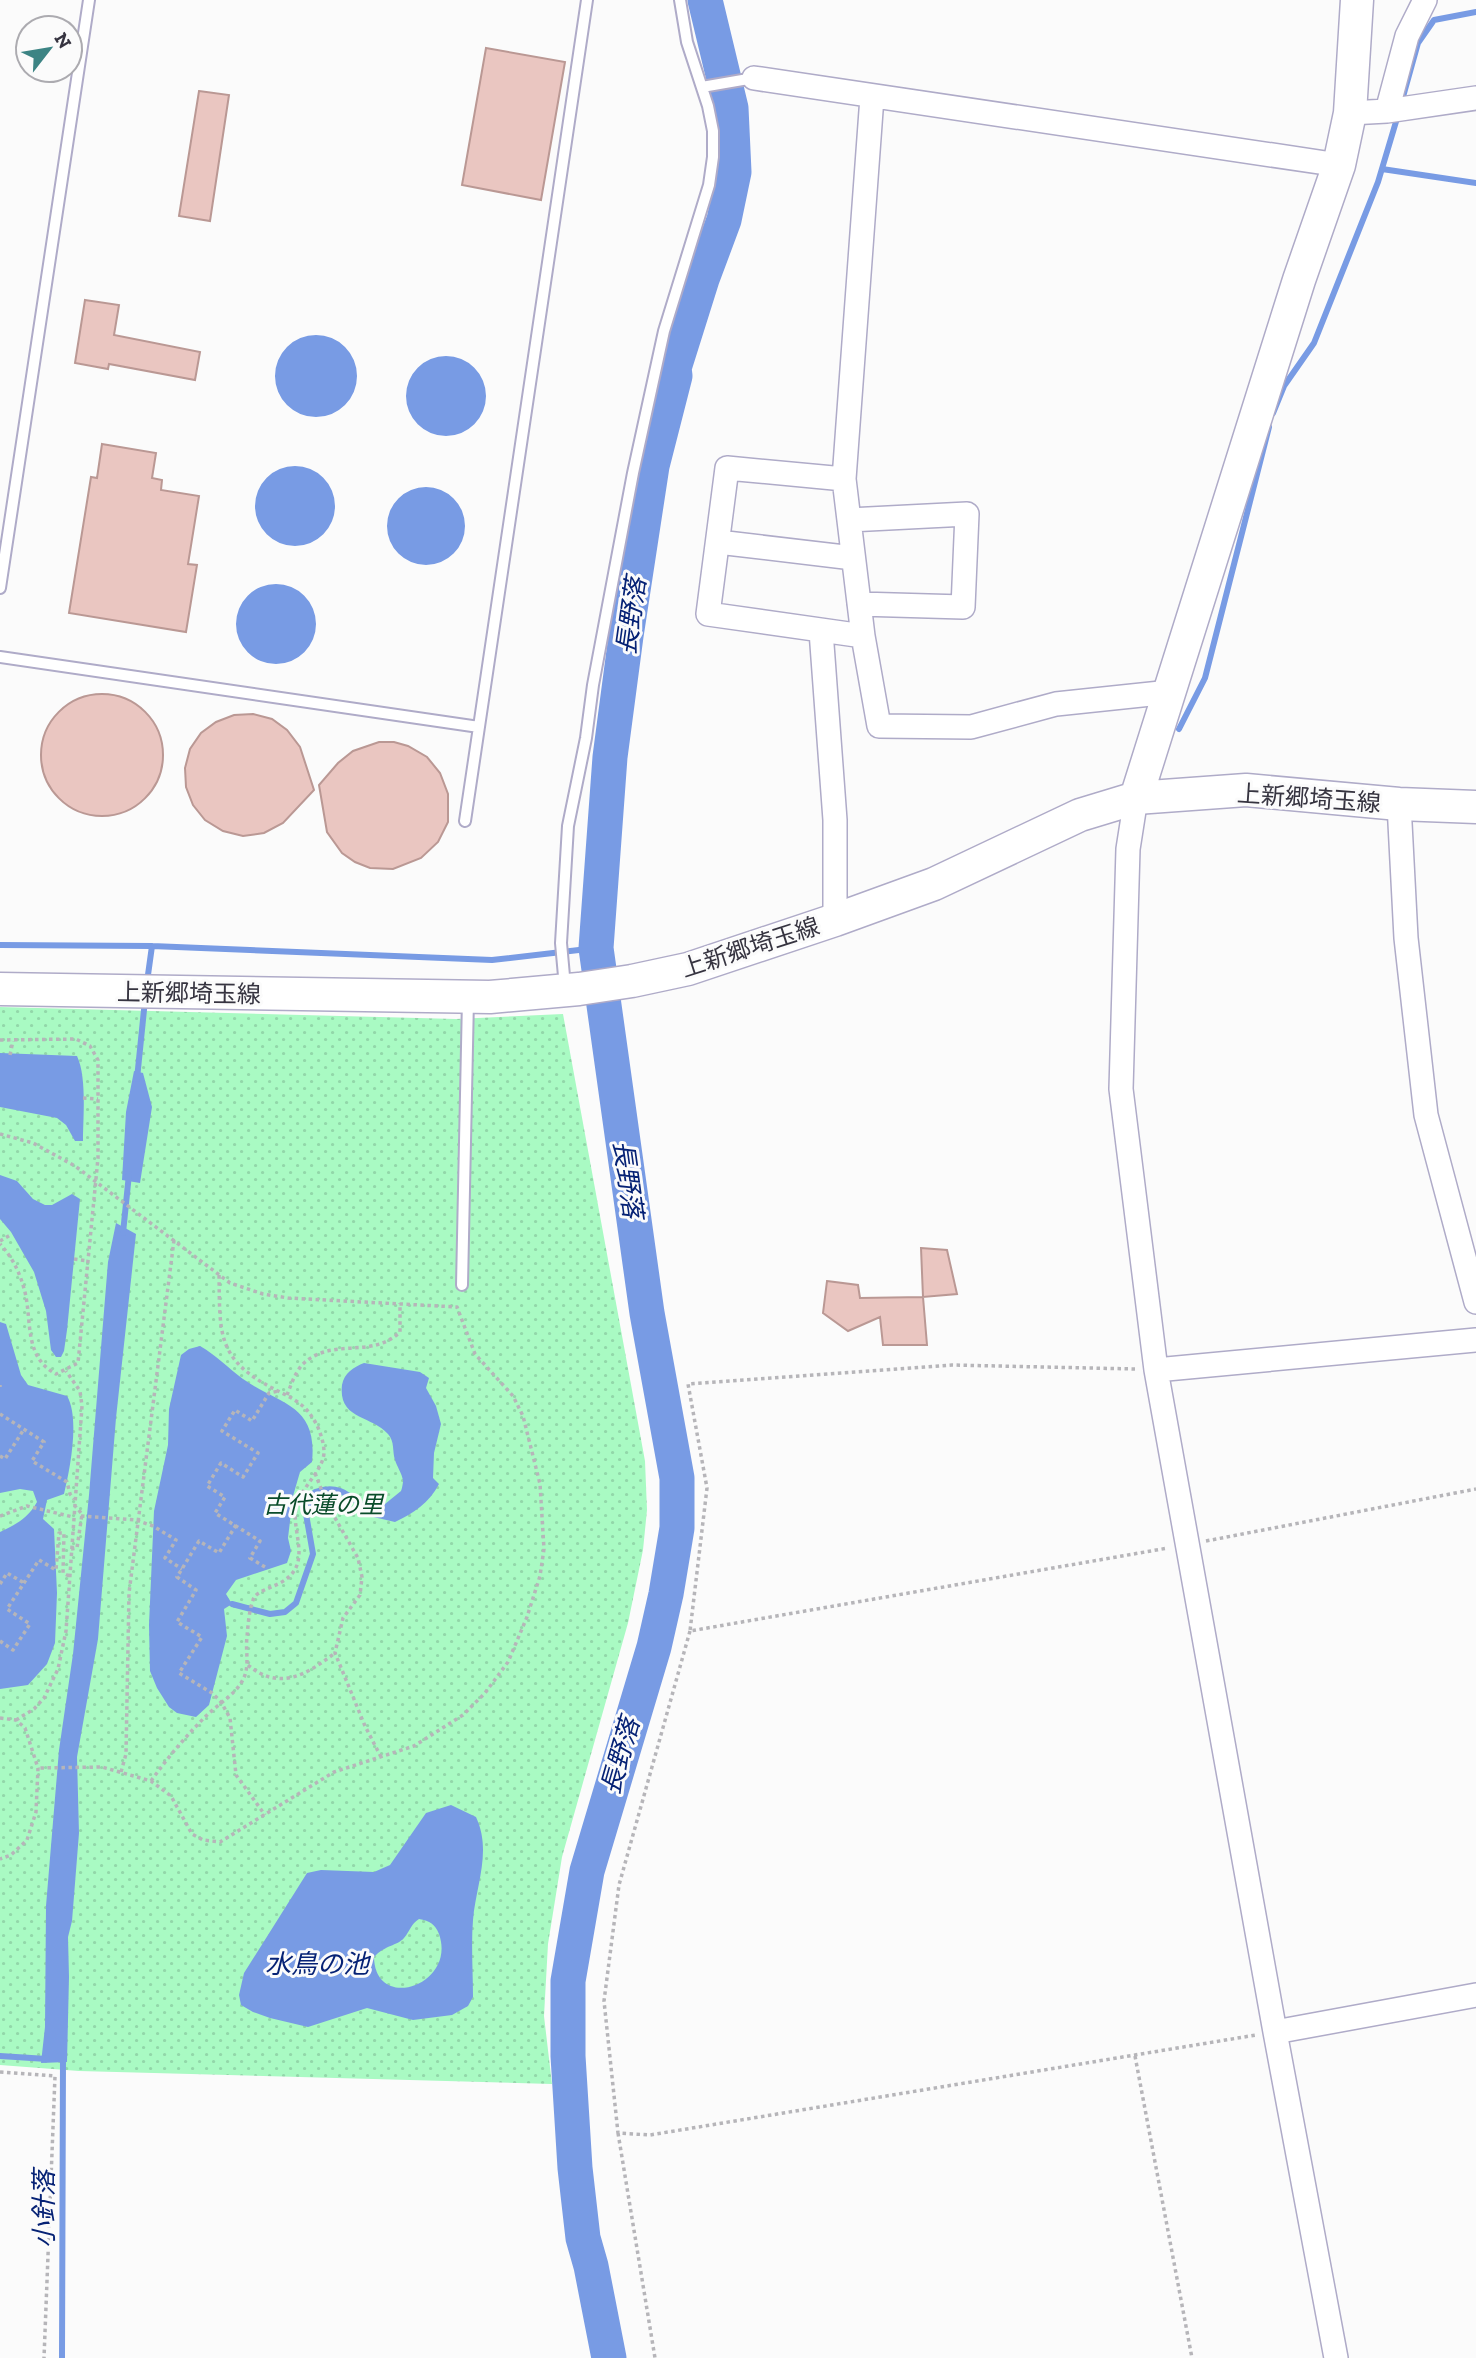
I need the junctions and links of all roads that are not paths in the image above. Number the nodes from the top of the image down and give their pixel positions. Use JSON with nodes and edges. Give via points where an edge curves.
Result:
{"nodes":[{"id":1,"x":89,"y":0,"type":"edge"},
{"id":2,"x":587,"y":0,"type":"edge"},
{"id":3,"x":680,"y":0,"type":"edge"},
{"id":4,"x":1357,"y":0,"type":"edge"},
{"id":5,"x":1425,"y":0,"type":"edge"},
{"id":6,"x":754,"y":78,"type":"joint"},
{"id":7,"x":706,"y":86,"type":"junction"},
{"id":8,"x":872,"y":97,"type":"junction"},
{"id":9,"x":1476,"y":98,"type":"edge"},
{"id":10,"x":1387,"y":111,"type":"junction"},
{"id":11,"x":1350,"y":113,"type":"junction"},
{"id":12,"x":1339,"y":165,"type":"junction"},
{"id":13,"x":844,"y":479,"type":"junction"},
{"id":14,"x":849,"y":520,"type":"junction"},
{"id":15,"x":718,"y":542,"type":"junction"},
{"id":16,"x":853,"y":558,"type":"junction"},
{"id":17,"x":0,"y":588,"type":"edge"},
{"id":18,"x":859,"y":604,"type":"junction"},
{"id":19,"x":821,"y":631,"type":"junction"},
{"id":20,"x":863,"y":636,"type":"junction"},
{"id":21,"x":0,"y":657,"type":"edge"},
{"id":22,"x":1170,"y":691,"type":"junction"},
{"id":23,"x":479,"y":727,"type":"junction"},
{"id":24,"x":1136,"y":798,"type":"junction"},
{"id":25,"x":1399,"y":804,"type":"junction"},
{"id":26,"x":1476,"y":807,"type":"edge"},
{"id":27,"x":465,"y":821,"type":"dead end"},
{"id":28,"x":835,"y":920,"type":"junction"},
{"id":29,"x":569,"y":982,"type":"junction"},
{"id":30,"x":0,"y":989,"type":"edge"},
{"id":31,"x":468,"y":997,"type":"junction"},
{"id":32,"x":462,"y":1286,"type":"dead end"},
{"id":33,"x":1476,"y":1302,"type":"edge"},
{"id":34,"x":1476,"y":1340,"type":"edge"},
{"id":35,"x":1156,"y":1370,"type":"junction"},
{"id":36,"x":1476,"y":1995,"type":"edge"},
{"id":37,"x":1275,"y":2032,"type":"junction"},
{"id":38,"x":1336,"y":2358,"type":"edge"}],
"edges":[{"from":1,"to":17,"type":"lane"},
{"from":2,"to":23,"type":"lane"},
{"from":3,"to":7,"type":"lane","via":[[687,42]]},
{"from":4,"to":11,"type":"main road"},
{"from":5,"to":10,"type":"street","via":[[1407,36]]},
{"from":6,"to":7,"type":"lane"},
{"from":6,"to":8,"type":"street"},
{"from":7,"to":29,"type":"lane","via":[[713,131],[709,185],[664,331],[568,825],[561,943]]},
{"from":8,"to":12,"type":"street"},
{"from":8,"to":13,"type":"street"},
{"from":9,"to":10,"type":"street"},
{"from":10,"to":11,"type":"street"},
{"from":11,"to":12,"type":"main road"},
{"from":12,"to":22,"type":"main road"},
{"from":13,"to":14,"type":"street"},
{"from":13,"to":15,"type":"street","via":[[727,468]]},
{"from":14,"to":16,"type":"street"},
{"from":14,"to":18,"type":"street","via":[[967,514],[963,607]]},
{"from":15,"to":16,"type":"street"},
{"from":15,"to":19,"type":"street","via":[[708,614]]},
{"from":16,"to":18,"type":"street"},
{"from":18,"to":20,"type":"street"},
{"from":19,"to":20,"type":"street"},
{"from":19,"to":28,"type":"street","via":[[835,820]]},
{"from":20,"to":22,"type":"street","via":[[879,726],[971,727],[1056,704]]},
{"from":21,"to":23,"type":"lane"},
{"from":22,"to":24,"type":"main road"},
{"from":23,"to":27,"type":"lane"},
{"from":24,"to":25,"type":"main road","name":"上新郷埼玉線","via":[[1246,790]]},
{"from":24,"to":28,"type":"main road","name":"上新郷埼玉線","via":[[1080,815],[934,884]]},
{"from":24,"to":35,"type":"street","via":[[1128,849],[1121,1090]]},
{"from":25,"to":26,"type":"main road","name":"上新郷埼玉線"},
{"from":25,"to":33,"type":"street","via":[[1406,938],[1426,1115]]},
{"from":28,"to":29,"type":"main road","name":"上新郷埼玉線","via":[[688,968],[632,981]]},
{"from":29,"to":31,"type":"main road","name":"上新郷埼玉線"},
{"from":30,"to":31,"type":"main road","name":"上新郷埼玉線"},
{"from":31,"to":32,"type":"lane"},
{"from":34,"to":35,"type":"street"},
{"from":35,"to":37,"type":"street"},
{"from":36,"to":37,"type":"street"},
{"from":37,"to":38,"type":"street"}]}
